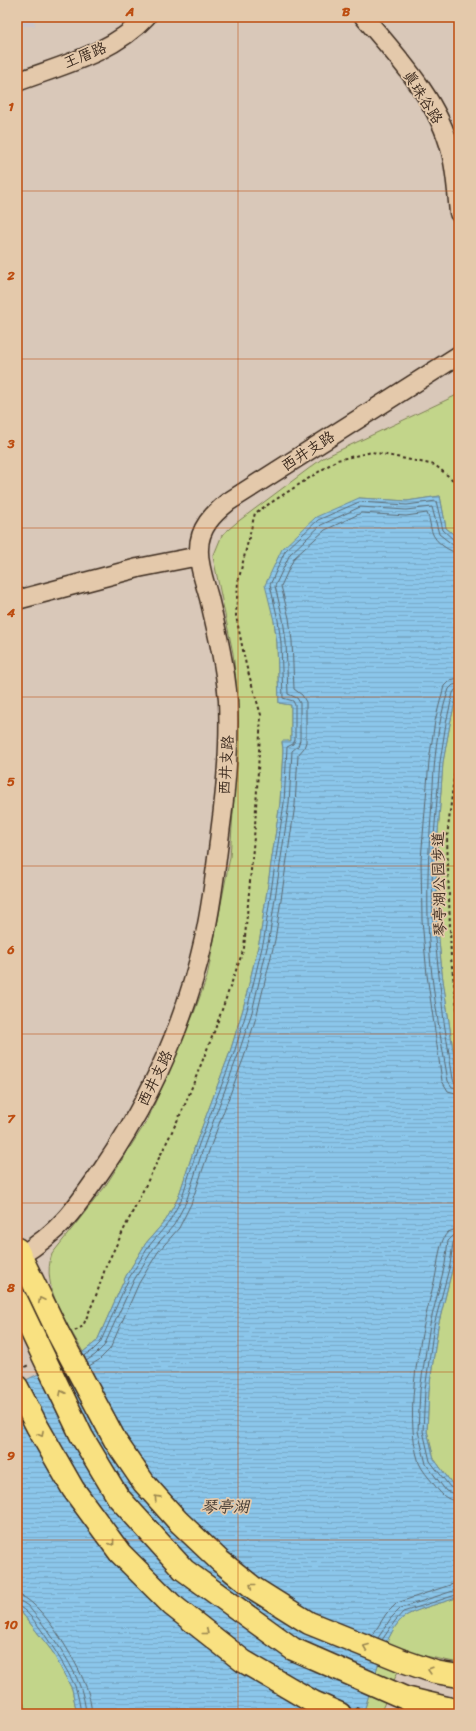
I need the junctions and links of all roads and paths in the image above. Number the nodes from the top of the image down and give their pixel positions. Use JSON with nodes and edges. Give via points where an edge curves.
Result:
{"nodes":[{"id":1,"x":146,"y":17,"type":"edge"},
{"id":2,"x":364,"y":17,"type":"edge"},
{"id":3,"x":17,"y":82,"type":"edge"},
{"id":4,"x":459,"y":213,"type":"edge"},
{"id":5,"x":459,"y":356,"type":"edge"},
{"id":6,"x":199,"y":556,"type":"junction"},
{"id":7,"x":17,"y":600,"type":"edge"},
{"id":8,"x":459,"y":744,"type":"edge"},
{"id":9,"x":459,"y":1025,"type":"edge"},
{"id":10,"x":21,"y":1268,"type":"edge"},
{"id":11,"x":17,"y":1301,"type":"edge"},
{"id":12,"x":17,"y":1335,"type":"edge"},
{"id":13,"x":17,"y":1387,"type":"edge"},
{"id":14,"x":459,"y":1676,"type":"edge"},
{"id":15,"x":459,"y":1711,"type":"edge"},
{"id":16,"x":366,"y":1712,"type":"dead end"},
{"id":17,"x":340,"y":1714,"type":"edge"},
{"id":18,"x":370,"y":1714,"type":"edge"},
{"id":19,"x":414,"y":1714,"type":"edge"}],
"edges":[{"from":1,"to":3,"type":"street","name":"王厝路","via":[[126,36],[113,44]]},
{"from":2,"to":4,"type":"street","name":"真珠谷路","via":[[425,94],[438,116],[451,152]]},
{"from":5,"to":6,"type":"street","name":"西井支路","via":[[218,510],[202,531]]},
{"from":6,"to":7,"type":"street","via":[[138,568]]},
{"from":6,"to":10,"type":"street","name":"西井支路","via":[[221,650],[229,724],[227,770],[216,864],[199,960],[182,1016],[151,1090],[117,1148],[65,1221]]},
{"from":8,"to":9,"type":"path","name":"琴亭湖公园步道","via":[[447,838],[451,958]]},
{"from":14,"to":10,"type":"main road","one_way":true,"bridge":true,"via":[[435,1672],[403,1661],[309,1623],[255,1589],[214,1556],[144,1483],[116,1442]]},
{"from":15,"to":11,"type":"main road","one_way":true,"bridge":true,"via":[[405,1698],[292,1650],[184,1570],[118,1497],[82,1437]]},
{"from":12,"to":19,"type":"main road","via":[[70,1443],[107,1505],[175,1580],[286,1662],[401,1711]]},
{"from":13,"to":17,"type":"main road","one_way":true,"via":[[73,1489],[120,1553],[172,1605],[243,1661],[313,1702]]},
{"from":16,"to":18,"type":"path"}]}
